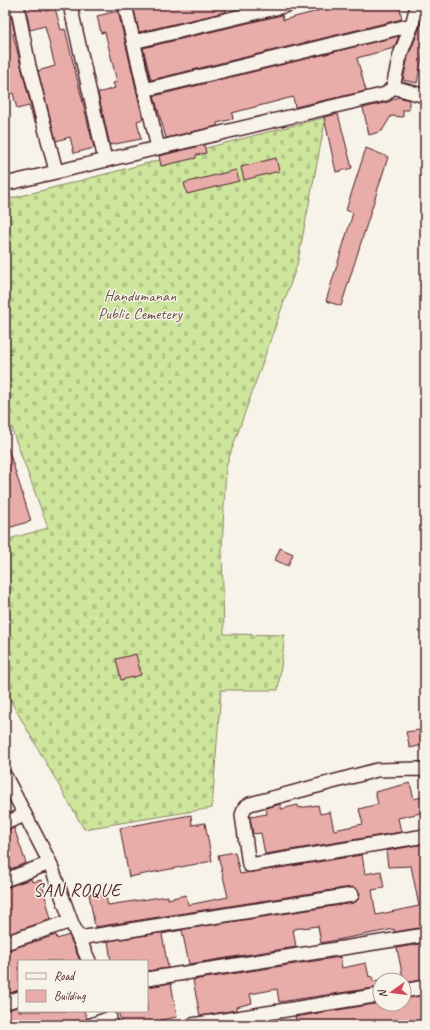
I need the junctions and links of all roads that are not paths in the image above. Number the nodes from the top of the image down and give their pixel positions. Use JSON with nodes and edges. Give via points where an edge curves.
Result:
{"nodes":[{"id":1,"x":17,"y":5,"type":"edge"},
{"id":2,"x":70,"y":5,"type":"edge"},
{"id":3,"x":125,"y":5,"type":"edge"},
{"id":4,"x":288,"y":5,"type":"edge"},
{"id":5,"x":417,"y":5,"type":"edge"},
{"id":6,"x":412,"y":25,"type":"junction"},
{"id":7,"x":133,"y":42,"type":"junction"},
{"id":8,"x":393,"y":88,"type":"junction"},
{"id":9,"x":144,"y":90,"type":"junction"},
{"id":10,"x":425,"y":96,"type":"edge"},
{"id":11,"x":158,"y":148,"type":"junction"},
{"id":12,"x":105,"y":160,"type":"junction"},
{"id":13,"x":56,"y":171,"type":"junction"},
{"id":14,"x":5,"y":184,"type":"edge"},
{"id":15,"x":425,"y":770,"type":"edge"},
{"id":16,"x":5,"y":776,"type":"edge"},
{"id":17,"x":25,"y":816,"type":"junction"},
{"id":18,"x":5,"y":823,"type":"edge"},
{"id":19,"x":425,"y":836,"type":"edge"},
{"id":20,"x":50,"y":863,"type":"junction"},
{"id":21,"x":5,"y":880,"type":"edge"},
{"id":22,"x":352,"y":895,"type":"dead end"},
{"id":23,"x":71,"y":921,"type":"junction"},
{"id":24,"x":425,"y":935,"type":"edge"},
{"id":25,"x":79,"y":938,"type":"junction"},
{"id":26,"x":5,"y":943,"type":"edge"},
{"id":27,"x":89,"y":960,"type":"edge"},
{"id":28,"x":148,"y":979,"type":"edge"},
{"id":29,"x":425,"y":987,"type":"edge"},
{"id":30,"x":412,"y":989,"type":"edge"},
{"id":31,"x":372,"y":995,"type":"edge"},
{"id":32,"x":18,"y":998,"type":"edge"},
{"id":33,"x":5,"y":1004,"type":"edge"},
{"id":34,"x":110,"y":1018,"type":"edge"},
{"id":35,"x":91,"y":1025,"type":"edge"},
{"id":36,"x":192,"y":1025,"type":"edge"}],
"edges":[{"from":1,"to":13,"type":"street","via":[[29,66]]},
{"from":2,"to":12,"type":"street"},
{"from":3,"to":7,"type":"street"},
{"from":4,"to":7,"type":"street"},
{"from":5,"to":6,"type":"street"},
{"from":6,"to":8,"type":"street","via":[[400,55]]},
{"from":6,"to":9,"type":"street"},
{"from":7,"to":9,"type":"street"},
{"from":8,"to":10,"type":"street"},
{"from":8,"to":11,"type":"street","via":[[386,94],[372,98]]},
{"from":9,"to":11,"type":"street"},
{"from":11,"to":12,"type":"street"},
{"from":12,"to":13,"type":"street"},
{"from":13,"to":14,"type":"street"},
{"from":15,"to":19,"type":"street","via":[[377,770],[250,804],[245,807],[242,815],[248,865]]},
{"from":16,"to":17,"type":"street"},
{"from":17,"to":18,"type":"street"},
{"from":17,"to":20,"type":"street"},
{"from":20,"to":21,"type":"street"},
{"from":20,"to":23,"type":"street"},
{"from":22,"to":25,"type":"street"},
{"from":23,"to":25,"type":"street"},
{"from":23,"to":26,"type":"street"},
{"from":24,"to":28,"type":"street"},
{"from":25,"to":27,"type":"street"},
{"from":29,"to":30,"type":"street"},
{"from":31,"to":36,"type":"street"},
{"from":32,"to":33,"type":"street"},
{"from":34,"to":35,"type":"street"}]}
